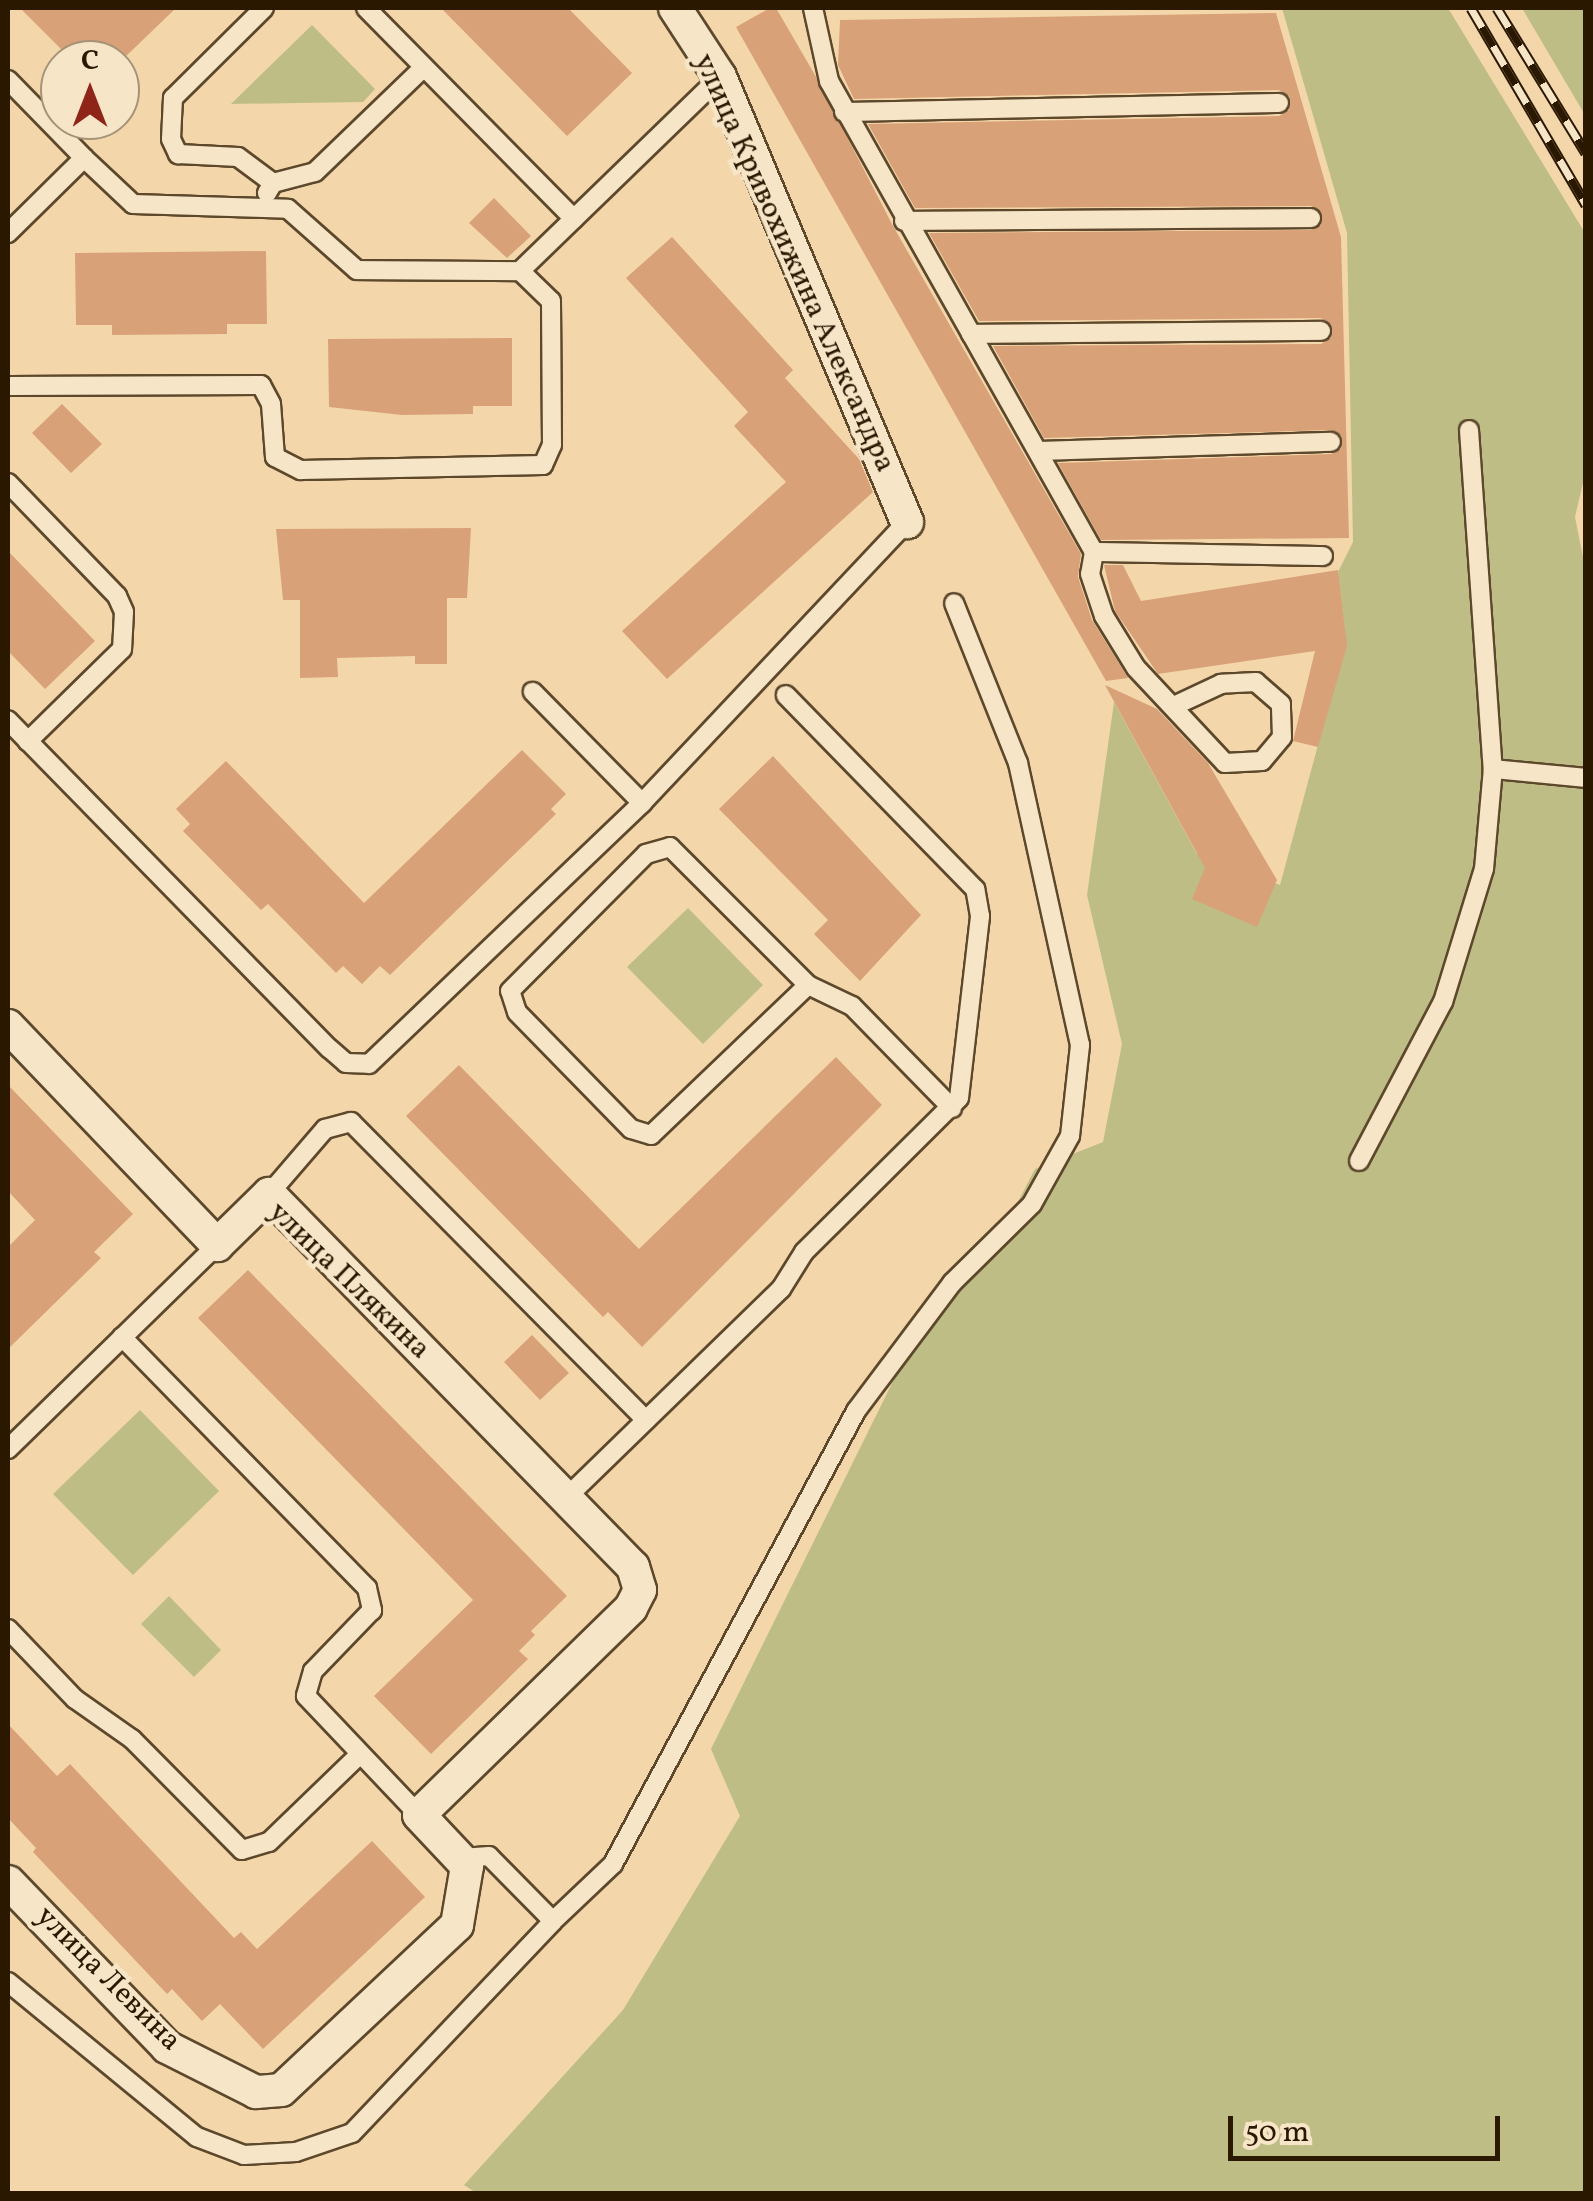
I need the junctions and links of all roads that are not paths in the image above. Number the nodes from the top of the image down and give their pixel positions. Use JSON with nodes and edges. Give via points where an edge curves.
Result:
{"nodes":[{"id":1,"x":264,"y":8,"type":"edge"},
{"id":2,"x":366,"y":8,"type":"edge"},
{"id":3,"x":675,"y":8,"type":"edge"},
{"id":4,"x":813,"y":8,"type":"edge"},
{"id":5,"x":424,"y":66,"type":"junction"},
{"id":6,"x":720,"y":78,"type":"junction"},
{"id":7,"x":8,"y":80,"type":"edge"},
{"id":8,"x":1279,"y":103,"type":"dead end"},
{"id":9,"x":844,"y":112,"type":"junction"},
{"id":10,"x":84,"y":158,"type":"junction"},
{"id":11,"x":273,"y":183,"type":"junction"},
{"id":12,"x":259,"y":206,"type":"junction"},
{"id":13,"x":1311,"y":218,"type":"dead end"},
{"id":14,"x":574,"y":220,"type":"junction"},
{"id":15,"x":904,"y":221,"type":"junction"},
{"id":16,"x":8,"y":233,"type":"edge"},
{"id":17,"x":520,"y":272,"type":"junction"},
{"id":18,"x":1322,"y":331,"type":"dead end"},
{"id":19,"x":970,"y":334,"type":"junction"},
{"id":20,"x":8,"y":386,"type":"edge"},
{"id":21,"x":1469,"y":430,"type":"dead end"},
{"id":22,"x":1331,"y":442,"type":"dead end"},
{"id":23,"x":1040,"y":451,"type":"junction"},
{"id":24,"x":8,"y":484,"type":"edge"},
{"id":25,"x":907,"y":522,"type":"joint"},
{"id":26,"x":1094,"y":552,"type":"junction"},
{"id":27,"x":1322,"y":556,"type":"dead end"},
{"id":28,"x":954,"y":603,"type":"dead end"},
{"id":29,"x":533,"y":692,"type":"dead end"},
{"id":30,"x":786,"y":694,"type":"dead end"},
{"id":31,"x":1176,"y":705,"type":"junction"},
{"id":32,"x":8,"y":720,"type":"edge"},
{"id":33,"x":28,"y":741,"type":"junction"},
{"id":34,"x":1493,"y":769,"type":"junction"},
{"id":35,"x":1586,"y":778,"type":"edge"},
{"id":36,"x":642,"y":803,"type":"junction"},
{"id":37,"x":808,"y":985,"type":"junction"},
{"id":38,"x":8,"y":1026,"type":"edge"},
{"id":39,"x":952,"y":1108,"type":"junction"},
{"id":40,"x":1360,"y":1160,"type":"dead end"},
{"id":41,"x":269,"y":1194,"type":"junction"},
{"id":42,"x":217,"y":1245,"type":"junction"},
{"id":43,"x":122,"y":1337,"type":"junction"},
{"id":44,"x":646,"y":1420,"type":"junction"},
{"id":45,"x":8,"y":1449,"type":"edge"},
{"id":46,"x":566,"y":1498,"type":"junction"},
{"id":47,"x":8,"y":1629,"type":"edge"},
{"id":48,"x":360,"y":1754,"type":"junction"},
{"id":49,"x":419,"y":1814,"type":"junction"},
{"id":50,"x":461,"y":1858,"type":"junction"},
{"id":51,"x":8,"y":1882,"type":"edge"},
{"id":52,"x":553,"y":1921,"type":"junction"},
{"id":53,"x":8,"y":1982,"type":"edge"}],
"edges":[{"from":1,"to":11,"type":"lane","via":[[173,98],[171,139],[178,154],[238,157]]},
{"from":2,"to":5,"type":"lane"},
{"from":3,"to":6,"type":"street","name":"улица Кривохижина Александра"},
{"from":4,"to":9,"type":"lane","via":[[829,81]]},
{"from":5,"to":11,"type":"lane","via":[[315,172]]},
{"from":5,"to":14,"type":"lane"},
{"from":6,"to":14,"type":"lane"},
{"from":6,"to":25,"type":"street","name":"улица Кривохижина Александра"},
{"from":7,"to":10,"type":"lane"},
{"from":8,"to":9,"type":"lane"},
{"from":9,"to":15,"type":"lane"},
{"from":10,"to":12,"type":"lane","via":[[133,204]]},
{"from":10,"to":16,"type":"lane"},
{"from":11,"to":12,"type":"lane"},
{"from":12,"to":17,"type":"lane","via":[[288,209],[358,270]]},
{"from":13,"to":15,"type":"lane"},
{"from":14,"to":17,"type":"lane"},
{"from":15,"to":19,"type":"lane"},
{"from":17,"to":20,"type":"lane","via":[[551,301],[552,445],[544,466],[301,470],[275,457],[272,404],[261,385]]},
{"from":18,"to":19,"type":"lane"},
{"from":19,"to":23,"type":"lane"},
{"from":21,"to":34,"type":"lane"},
{"from":22,"to":23,"type":"lane"},
{"from":23,"to":26,"type":"lane"},
{"from":24,"to":33,"type":"lane","via":[[118,596],[124,612],[115,658]]},
{"from":25,"to":36,"type":"lane"},
{"from":26,"to":27,"type":"lane"},
{"from":26,"to":31,"type":"lane","via":[[1090,574],[1104,616],[1136,668]]},
{"from":28,"to":52,"type":"lane","via":[[1018,763],[1080,1044],[1070,1136],[1032,1204],[952,1283],[856,1411],[613,1864]]},
{"from":29,"to":36,"type":"lane"},
{"from":30,"to":39,"type":"lane","via":[[976,888],[980,916],[962,1084]]},
{"from":31,"to":31,"type":"lane","via":[[1225,764],[1262,761],[1282,738],[1281,704],[1256,682],[1221,684]]},
{"from":32,"to":33,"type":"lane"},
{"from":33,"to":36,"type":"lane","via":[[346,1063],[369,1064],[388,1050]]},
{"from":34,"to":35,"type":"lane"},
{"from":34,"to":40,"type":"lane","via":[[1484,869],[1442,1002]]},
{"from":37,"to":37,"type":"lane","via":[[670,848],[646,854],[510,991],[516,1012],[630,1128],[651,1134]]},
{"from":37,"to":39,"type":"lane","via":[[852,1006]]},
{"from":38,"to":42,"type":"street"},
{"from":39,"to":44,"type":"lane"},
{"from":41,"to":42,"type":"street","name":"улица Плякина"},
{"from":41,"to":44,"type":"lane","via":[[325,1129],[351,1122]]},
{"from":41,"to":46,"type":"street","name":"улица Плякина"},
{"from":42,"to":43,"type":"lane"},
{"from":43,"to":45,"type":"lane"},
{"from":43,"to":48,"type":"lane","via":[[367,1588],[372,1610],[305,1684],[312,1705]]},
{"from":44,"to":46,"type":"lane"},
{"from":46,"to":49,"type":"street","name":"улица Плякина","via":[[633,1567],[640,1590],[631,1608]]},
{"from":47,"to":48,"type":"lane","via":[[75,1698],[132,1739],[242,1850],[270,1842]]},
{"from":48,"to":49,"type":"lane"},
{"from":49,"to":50,"type":"street"},
{"from":50,"to":51,"type":"street","name":"улица Левина","via":[[468,1876],[457,1924],[290,2082],[267,2094],[167,2047]]},
{"from":50,"to":52,"type":"lane","via":[[489,1856]]},
{"from":52,"to":53,"type":"lane","via":[[352,2132],[296,2152],[244,2155],[197,2137]]}]}
